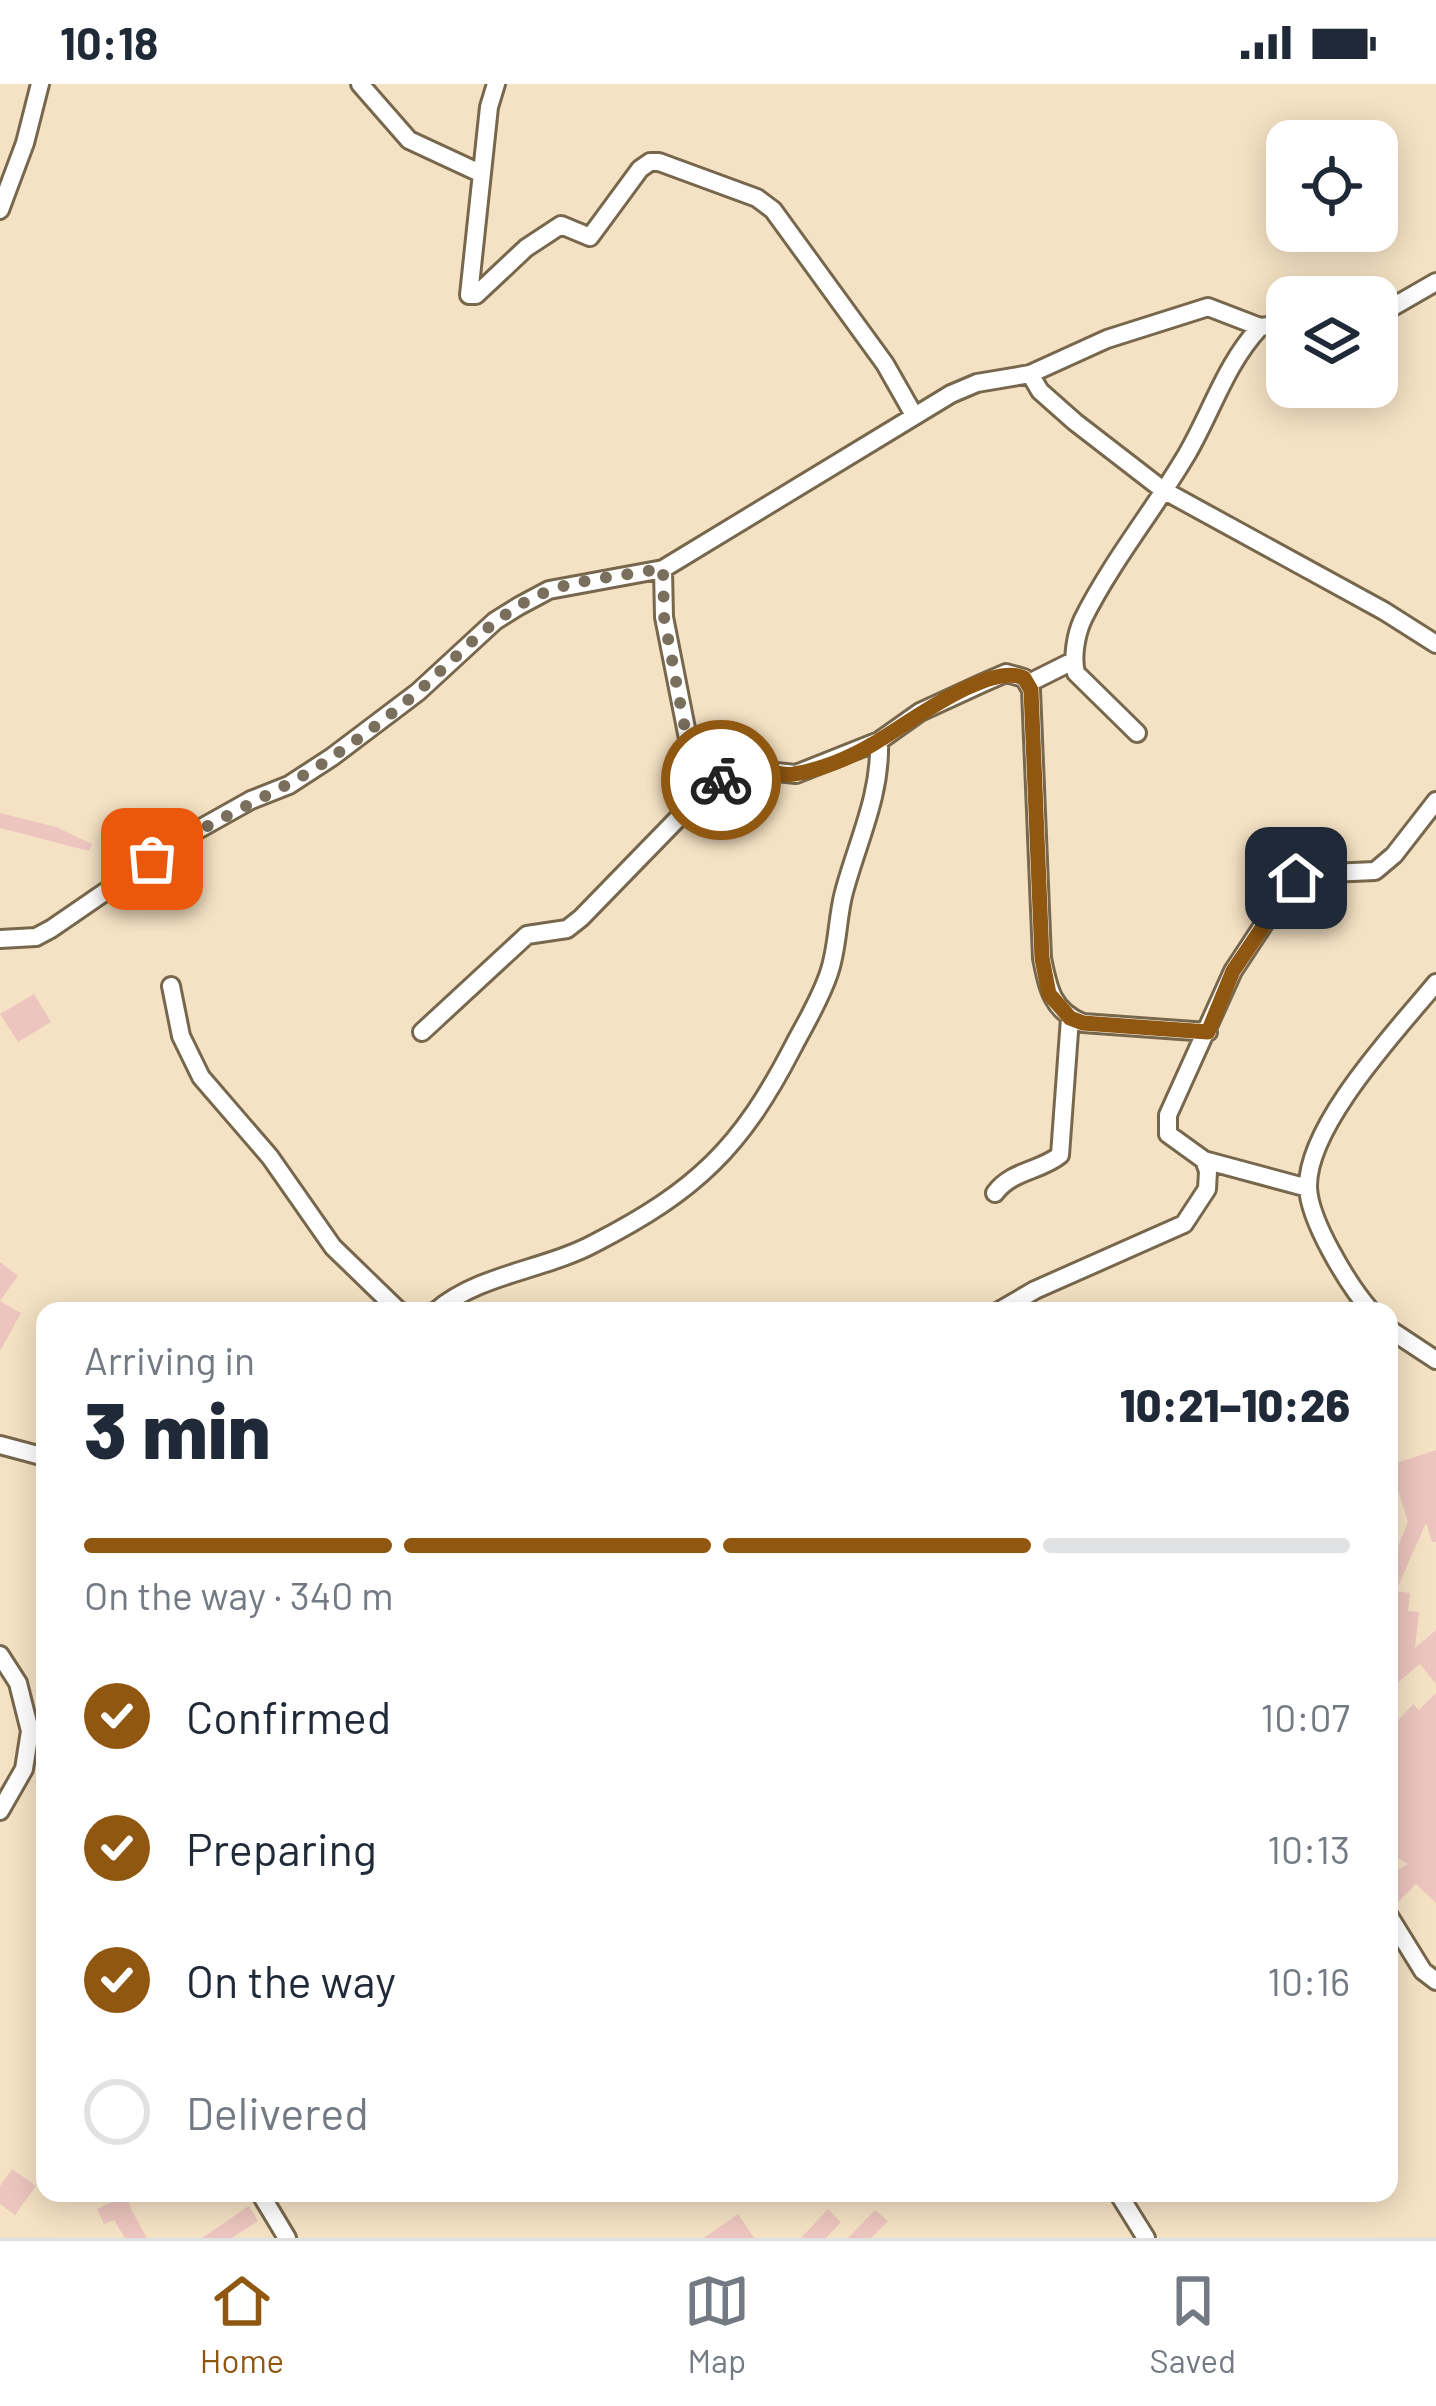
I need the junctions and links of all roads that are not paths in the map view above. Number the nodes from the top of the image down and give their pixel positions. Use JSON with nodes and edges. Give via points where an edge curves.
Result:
{"nodes":[{"id":1,"x":40,"y":84,"type":"edge"},
{"id":2,"x":360,"y":84,"type":"edge"},
{"id":3,"x":496,"y":84,"type":"edge"},
{"id":4,"x":480,"y":173,"type":"junction"},
{"id":5,"x":0,"y":210,"type":"edge"},
{"id":6,"x":1436,"y":282,"type":"edge"},
{"id":7,"x":1398,"y":304,"type":"edge"},
{"id":8,"x":1266,"y":326,"type":"edge"},
{"id":9,"x":1260,"y":327,"type":"junction"},
{"id":10,"x":1030,"y":374,"type":"junction"},
{"id":11,"x":914,"y":415,"type":"junction"},
{"id":12,"x":1163,"y":490,"type":"junction"},
{"id":13,"x":663,"y":568,"type":"junction"},
{"id":14,"x":1436,"y":644,"type":"edge"},
{"id":15,"x":1073,"y":661,"type":"junction"},
{"id":16,"x":1029,"y":683,"type":"junction"},
{"id":17,"x":1137,"y":733,"type":"dead end"},
{"id":18,"x":879,"y":741,"type":"junction"},
{"id":19,"x":696,"y":788,"type":"junction"},
{"id":20,"x":1434,"y":807,"type":"edge"},
{"id":21,"x":0,"y":939,"type":"edge"},
{"id":22,"x":1436,"y":983,"type":"edge"},
{"id":23,"x":171,"y":986,"type":"dead end"},
{"id":24,"x":1070,"y":1018,"type":"junction"},
{"id":25,"x":1208,"y":1032,"type":"junction"},
{"id":26,"x":422,"y":1033,"type":"dead end"},
{"id":27,"x":1204,"y":1160,"type":"junction"},
{"id":28,"x":1308,"y":1188,"type":"junction"},
{"id":29,"x":994,"y":1192,"type":"dead end"},
{"id":30,"x":390,"y":1302,"type":"edge"},
{"id":31,"x":446,"y":1302,"type":"edge"},
{"id":32,"x":1015,"y":1302,"type":"edge"},
{"id":33,"x":1363,"y":1302,"type":"edge"},
{"id":34,"x":1398,"y":1335,"type":"edge"},
{"id":35,"x":1436,"y":1360,"type":"edge"},
{"id":36,"x":0,"y":1445,"type":"edge"},
{"id":37,"x":36,"y":1455,"type":"edge"},
{"id":38,"x":0,"y":1655,"type":"edge"},
{"id":39,"x":36,"y":1727,"type":"edge"},
{"id":40,"x":36,"y":1737,"type":"edge"},
{"id":41,"x":0,"y":1811,"type":"edge"},
{"id":42,"x":1398,"y":1930,"type":"edge"},
{"id":43,"x":1436,"y":1981,"type":"edge"},
{"id":44,"x":265,"y":2202,"type":"edge"},
{"id":45,"x":1124,"y":2202,"type":"edge"},
{"id":46,"x":287,"y":2238,"type":"edge"},
{"id":47,"x":1146,"y":2238,"type":"edge"}],
"edges":[{"from":1,"to":5,"type":"street"},
{"from":2,"to":4,"type":"street","via":[[409,140]]},
{"from":3,"to":4,"type":"street"},
{"from":4,"to":11,"type":"street","via":[[472,296],[561,225],[590,237],[650,162],[757,198],[781,218]]},
{"from":6,"to":7,"type":"street"},
{"from":8,"to":9,"type":"street"},
{"from":9,"to":10,"type":"street","via":[[1208,307]]},
{"from":9,"to":12,"type":"street","via":[[1226,371]]},
{"from":10,"to":11,"type":"street","via":[[977,383]]},
{"from":10,"to":12,"type":"street","via":[[1040,391]]},
{"from":11,"to":13,"type":"street"},
{"from":12,"to":14,"type":"street"},
{"from":12,"to":15,"type":"street","via":[[1081,623]]},
{"from":13,"to":19,"type":"street","via":[[664,617]]},
{"from":13,"to":21,"type":"street","via":[[549,590],[519,606],[289,785],[185,836],[36,937]]},
{"from":15,"to":16,"type":"street"},
{"from":15,"to":17,"type":"street","via":[[1084,685]]},
{"from":16,"to":18,"type":"street","via":[[1006,673],[920,712]]},
{"from":16,"to":24,"type":"street","via":[[1042,958],[1049,994]]},
{"from":18,"to":19,"type":"street","via":[[796,774],[746,769]]},
{"from":18,"to":31,"type":"street","via":[[874,804],[843,896],[831,967],[764,1105],[740,1137],[674,1198],[593,1245]]},
{"from":19,"to":26,"type":"street","via":[[690,806],[581,918],[567,929],[527,935]]},
{"from":20,"to":25,"type":"street","via":[[1375,872],[1296,878],[1233,971]]},
{"from":22,"to":28,"type":"street","via":[[1355,1081],[1324,1136]]},
{"from":23,"to":30,"type":"street","via":[[181,1036],[201,1077],[333,1247]]},
{"from":24,"to":25,"type":"street"},
{"from":24,"to":29,"type":"street","via":[[1060,1155]]},
{"from":25,"to":27,"type":"street","via":[[1166,1125]]},
{"from":27,"to":28,"type":"street"},
{"from":27,"to":32,"type":"street","via":[[1207,1190],[1184,1224]]},
{"from":28,"to":33,"type":"street"},
{"from":34,"to":35,"type":"street"},
{"from":36,"to":37,"type":"street"},
{"from":38,"to":39,"type":"street"},
{"from":40,"to":41,"type":"street"},
{"from":42,"to":43,"type":"street"},
{"from":44,"to":46,"type":"street"},
{"from":45,"to":47,"type":"street"}]}
